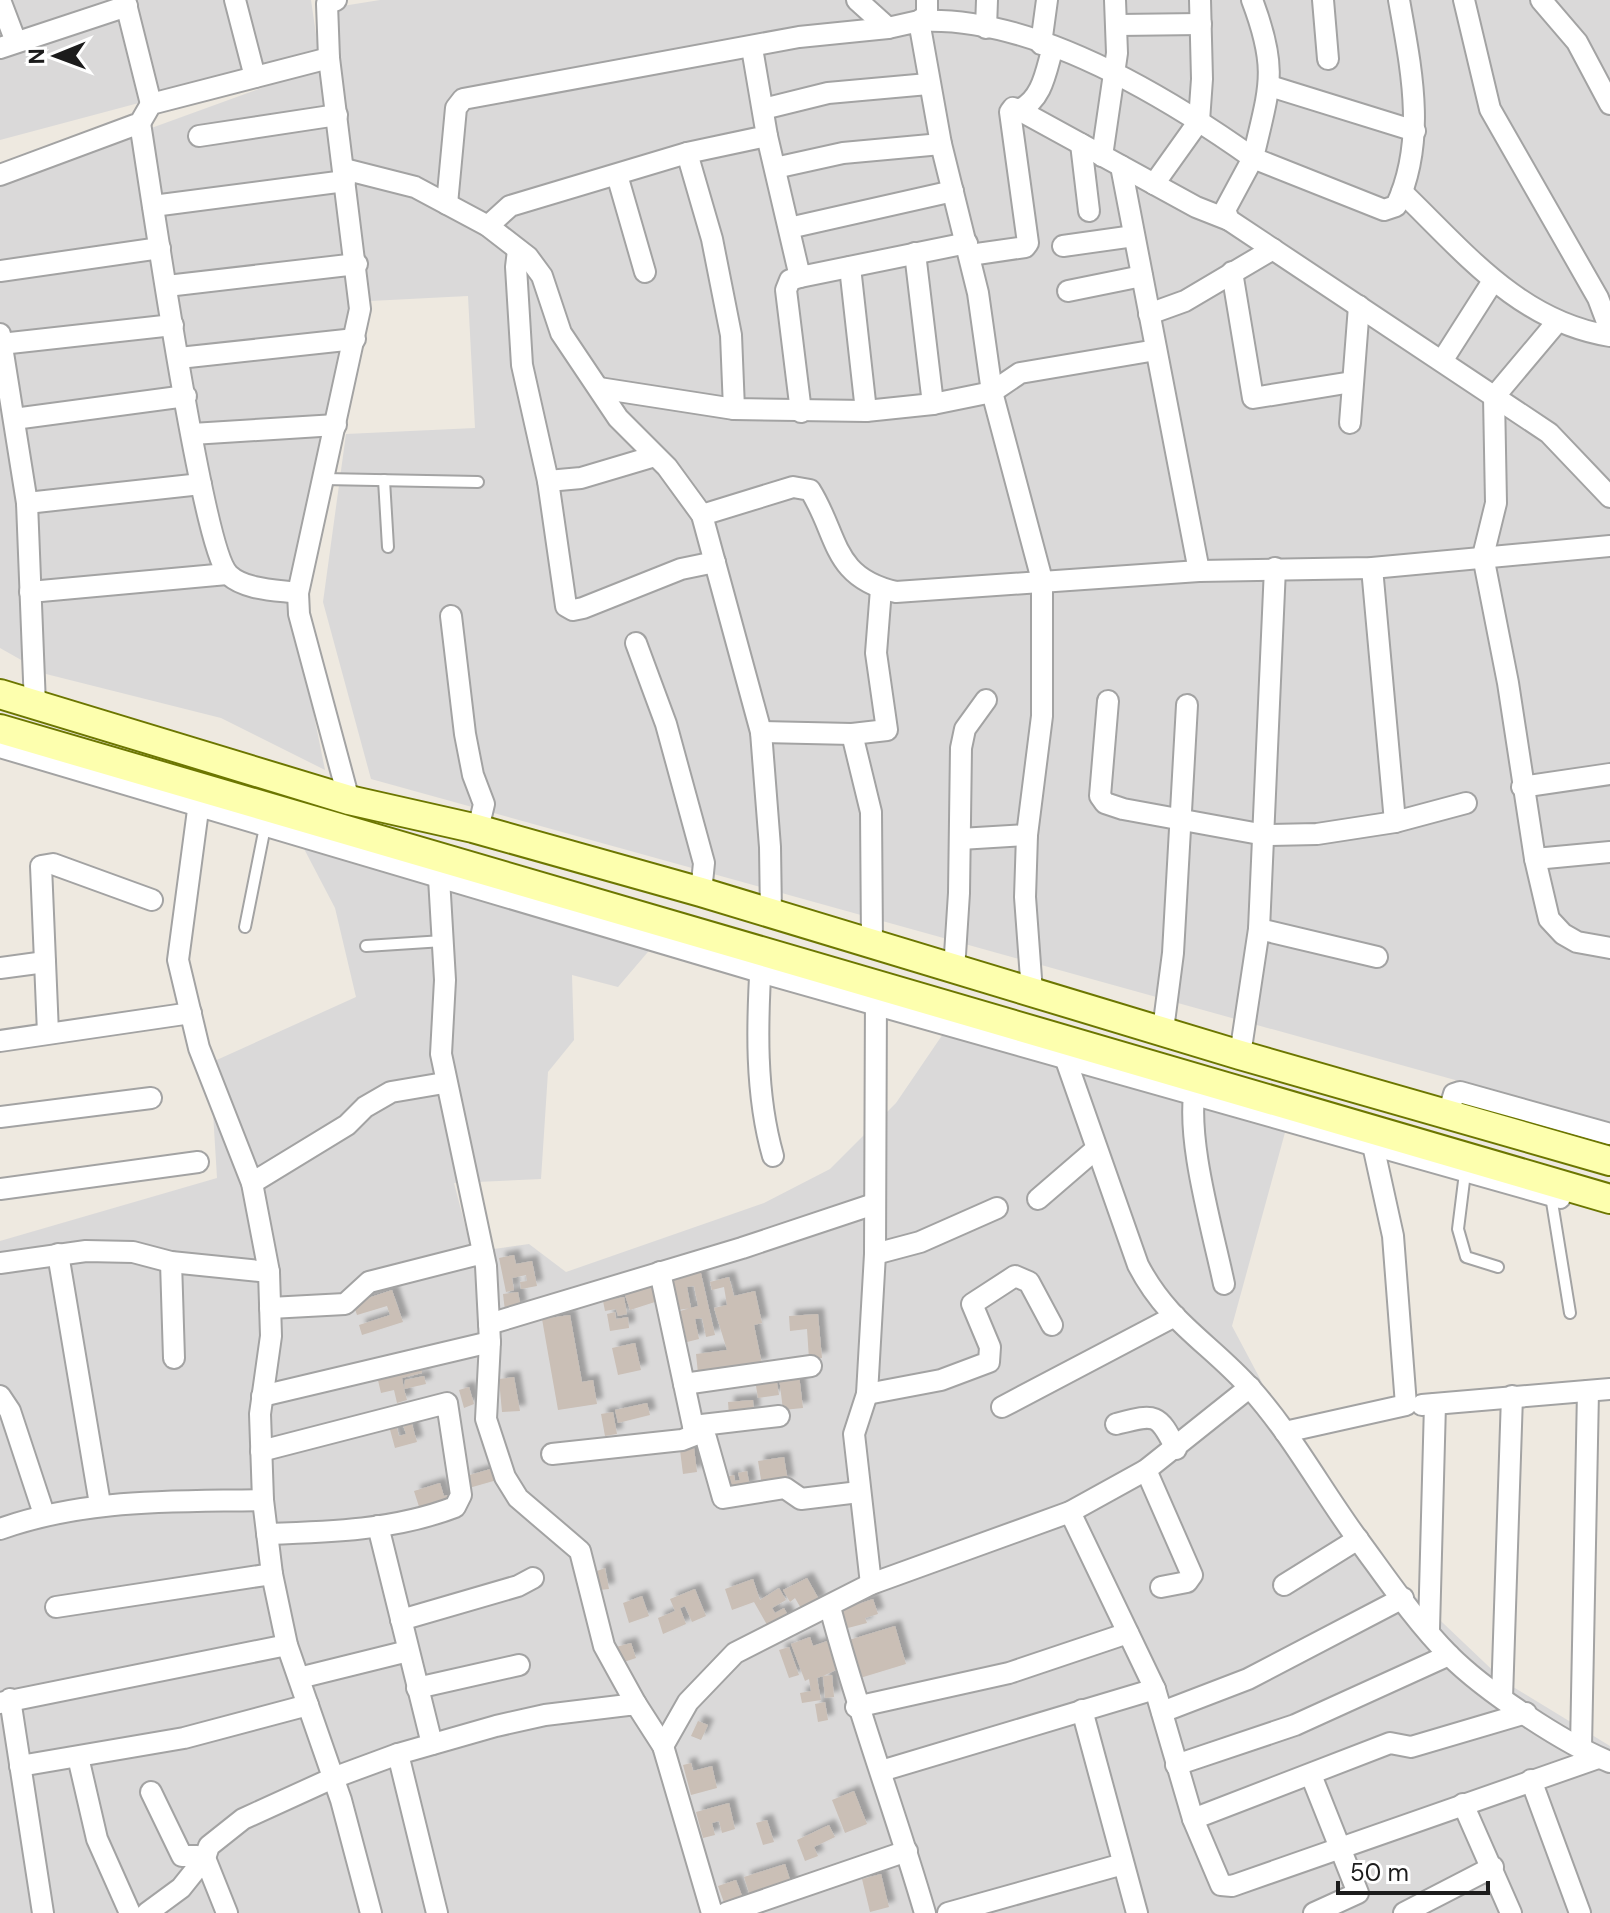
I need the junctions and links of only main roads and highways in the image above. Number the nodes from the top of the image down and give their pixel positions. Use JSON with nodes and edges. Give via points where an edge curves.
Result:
{"nodes":[{"id":1,"x":0,"y":694,"type":"edge"},
{"id":2,"x":0,"y":729,"type":"edge"},
{"id":3,"x":1603,"y":1145,"type":"edge"},
{"id":4,"x":1610,"y":1199,"type":"edge"}],
"edges":[{"from":1,"to":3,"type":"main road","via":[[349,800],[473,828],[701,892],[1448,1114]]},
{"from":2,"to":4,"type":"main road","via":[[200,798],[761,962],[1552,1189]]}]}
